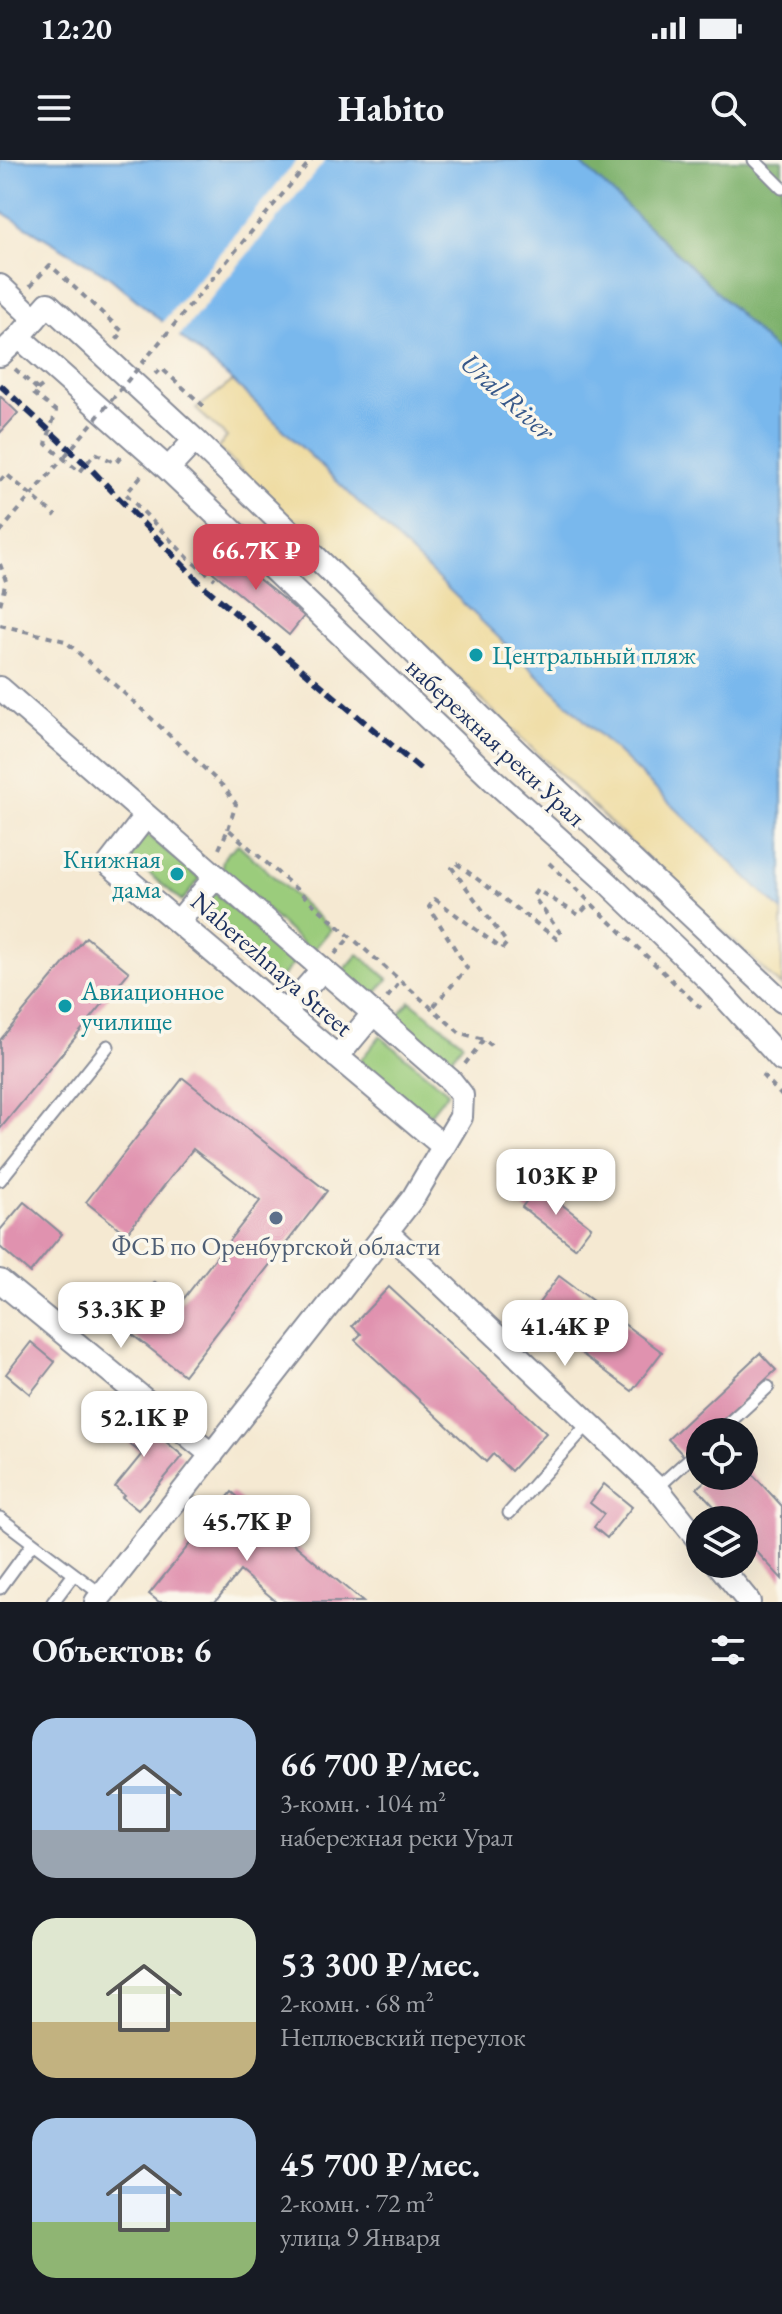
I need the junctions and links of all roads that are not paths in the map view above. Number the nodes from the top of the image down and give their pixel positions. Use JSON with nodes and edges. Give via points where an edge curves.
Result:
{"nodes":[{"id":1,"x":754,"y":160,"type":"edge"},
{"id":2,"x":782,"y":188,"type":"edge"},
{"id":3,"x":0,"y":286,"type":"edge"},
{"id":4,"x":35,"y":319,"type":"junction"},
{"id":5,"x":19,"y":337,"type":"junction"},
{"id":6,"x":0,"y":355,"type":"edge"},
{"id":7,"x":195,"y":440,"type":"junction"},
{"id":8,"x":168,"y":469,"type":"junction"},
{"id":9,"x":301,"y":543,"type":"junction"},
{"id":10,"x":275,"y":571,"type":"junction"},
{"id":11,"x":0,"y":688,"type":"edge"},
{"id":12,"x":517,"y":752,"type":"junction"},
{"id":13,"x":492,"y":779,"type":"junction"},
{"id":14,"x":146,"y":816,"type":"junction"},
{"id":15,"x":647,"y":874,"type":"junction"},
{"id":16,"x":216,"y":876,"type":"junction"},
{"id":17,"x":617,"y":892,"type":"junction"},
{"id":18,"x":179,"y":921,"type":"junction"},
{"id":19,"x":321,"y":971,"type":"junction"},
{"id":20,"x":782,"y":1001,"type":"edge"},
{"id":21,"x":285,"y":1012,"type":"junction"},
{"id":22,"x":372,"y":1015,"type":"junction"},
{"id":23,"x":108,"y":1046,"type":"dead end"},
{"id":24,"x":337,"y":1057,"type":"junction"},
{"id":25,"x":782,"y":1060,"type":"edge"},
{"id":26,"x":443,"y":1146,"type":"junction"},
{"id":27,"x":0,"y":1180,"type":"edge"},
{"id":28,"x":388,"y":1233,"type":"junction"},
{"id":29,"x":0,"y":1281,"type":"edge"},
{"id":30,"x":768,"y":1387,"type":"dead end"},
{"id":31,"x":734,"y":1418,"type":"edge"},
{"id":32,"x":589,"y":1423,"type":"junction"},
{"id":33,"x":212,"y":1455,"type":"junction"},
{"id":34,"x":686,"y":1462,"type":"edge"},
{"id":35,"x":657,"y":1488,"type":"junction"},
{"id":36,"x":509,"y":1513,"type":"dead end"},
{"id":37,"x":0,"y":1518,"type":"edge"},
{"id":38,"x":686,"y":1524,"type":"edge"},
{"id":39,"x":33,"y":1543,"type":"junction"},
{"id":40,"x":74,"y":1574,"type":"junction"},
{"id":41,"x":729,"y":1578,"type":"edge"},
{"id":42,"x":0,"y":1588,"type":"edge"},
{"id":43,"x":99,"y":1598,"type":"edge"},
{"id":44,"x":53,"y":1602,"type":"edge"},
{"id":45,"x":749,"y":1602,"type":"edge"}],
"edges":[{"from":1,"to":2,"type":"lane"},
{"from":3,"to":4,"type":"street"},
{"from":4,"to":5,"type":"street"},
{"from":4,"to":7,"type":"street","name":"набережная реки Урал","via":[[48,304]]},
{"from":5,"to":6,"type":"street"},
{"from":5,"to":8,"type":"street","name":"набережная реки Урал"},
{"from":7,"to":8,"type":"street"},
{"from":7,"to":9,"type":"street","name":"набережная реки Урал"},
{"from":8,"to":10,"type":"street","name":"набережная реки Урал"},
{"from":9,"to":10,"type":"street"},
{"from":9,"to":12,"type":"street","name":"набережная реки Урал"},
{"from":10,"to":13,"type":"street","name":"набережная реки Урал"},
{"from":11,"to":14,"type":"street","name":"Naberezhnaya Street"},
{"from":12,"to":13,"type":"street"},
{"from":12,"to":15,"type":"street","name":"набережная реки Урал"},
{"from":13,"to":17,"type":"street","name":"набережная реки Урал"},
{"from":14,"to":16,"type":"street","name":"Naberezhnaya Street"},
{"from":14,"to":18,"type":"street","name":"Naberezhnaya Street","via":[[109,864]]},
{"from":15,"to":17,"type":"street"},
{"from":15,"to":20,"type":"street","name":"набережная реки Урал"},
{"from":16,"to":18,"type":"street"},
{"from":16,"to":19,"type":"street","name":"Naberezhnaya Street"},
{"from":17,"to":25,"type":"street","name":"набережная реки Урал","via":[[711,982]]},
{"from":18,"to":21,"type":"street","name":"Naberezhnaya Street"},
{"from":19,"to":21,"type":"street"},
{"from":19,"to":22,"type":"street","name":"Naberezhnaya Street"},
{"from":21,"to":24,"type":"street","name":"Naberezhnaya Street"},
{"from":22,"to":24,"type":"street"},
{"from":22,"to":26,"type":"street","name":"Naberezhnaya Street","via":[[462,1095],[461,1117]]},
{"from":23,"to":27,"type":"lane"},
{"from":24,"to":26,"type":"street","name":"Naberezhnaya Street"},
{"from":26,"to":28,"type":"street"},
{"from":28,"to":32,"type":"street"},
{"from":28,"to":33,"type":"street"},
{"from":29,"to":33,"type":"street"},
{"from":30,"to":31,"type":"lane"},
{"from":32,"to":35,"type":"street"},
{"from":32,"to":36,"type":"lane"},
{"from":33,"to":43,"type":"street"},
{"from":34,"to":35,"type":"lane"},
{"from":35,"to":38,"type":"street"},
{"from":37,"to":39,"type":"lane"},
{"from":39,"to":40,"type":"lane"},
{"from":39,"to":42,"type":"lane"},
{"from":40,"to":43,"type":"lane"},
{"from":40,"to":44,"type":"lane"},
{"from":41,"to":45,"type":"street"}]}
